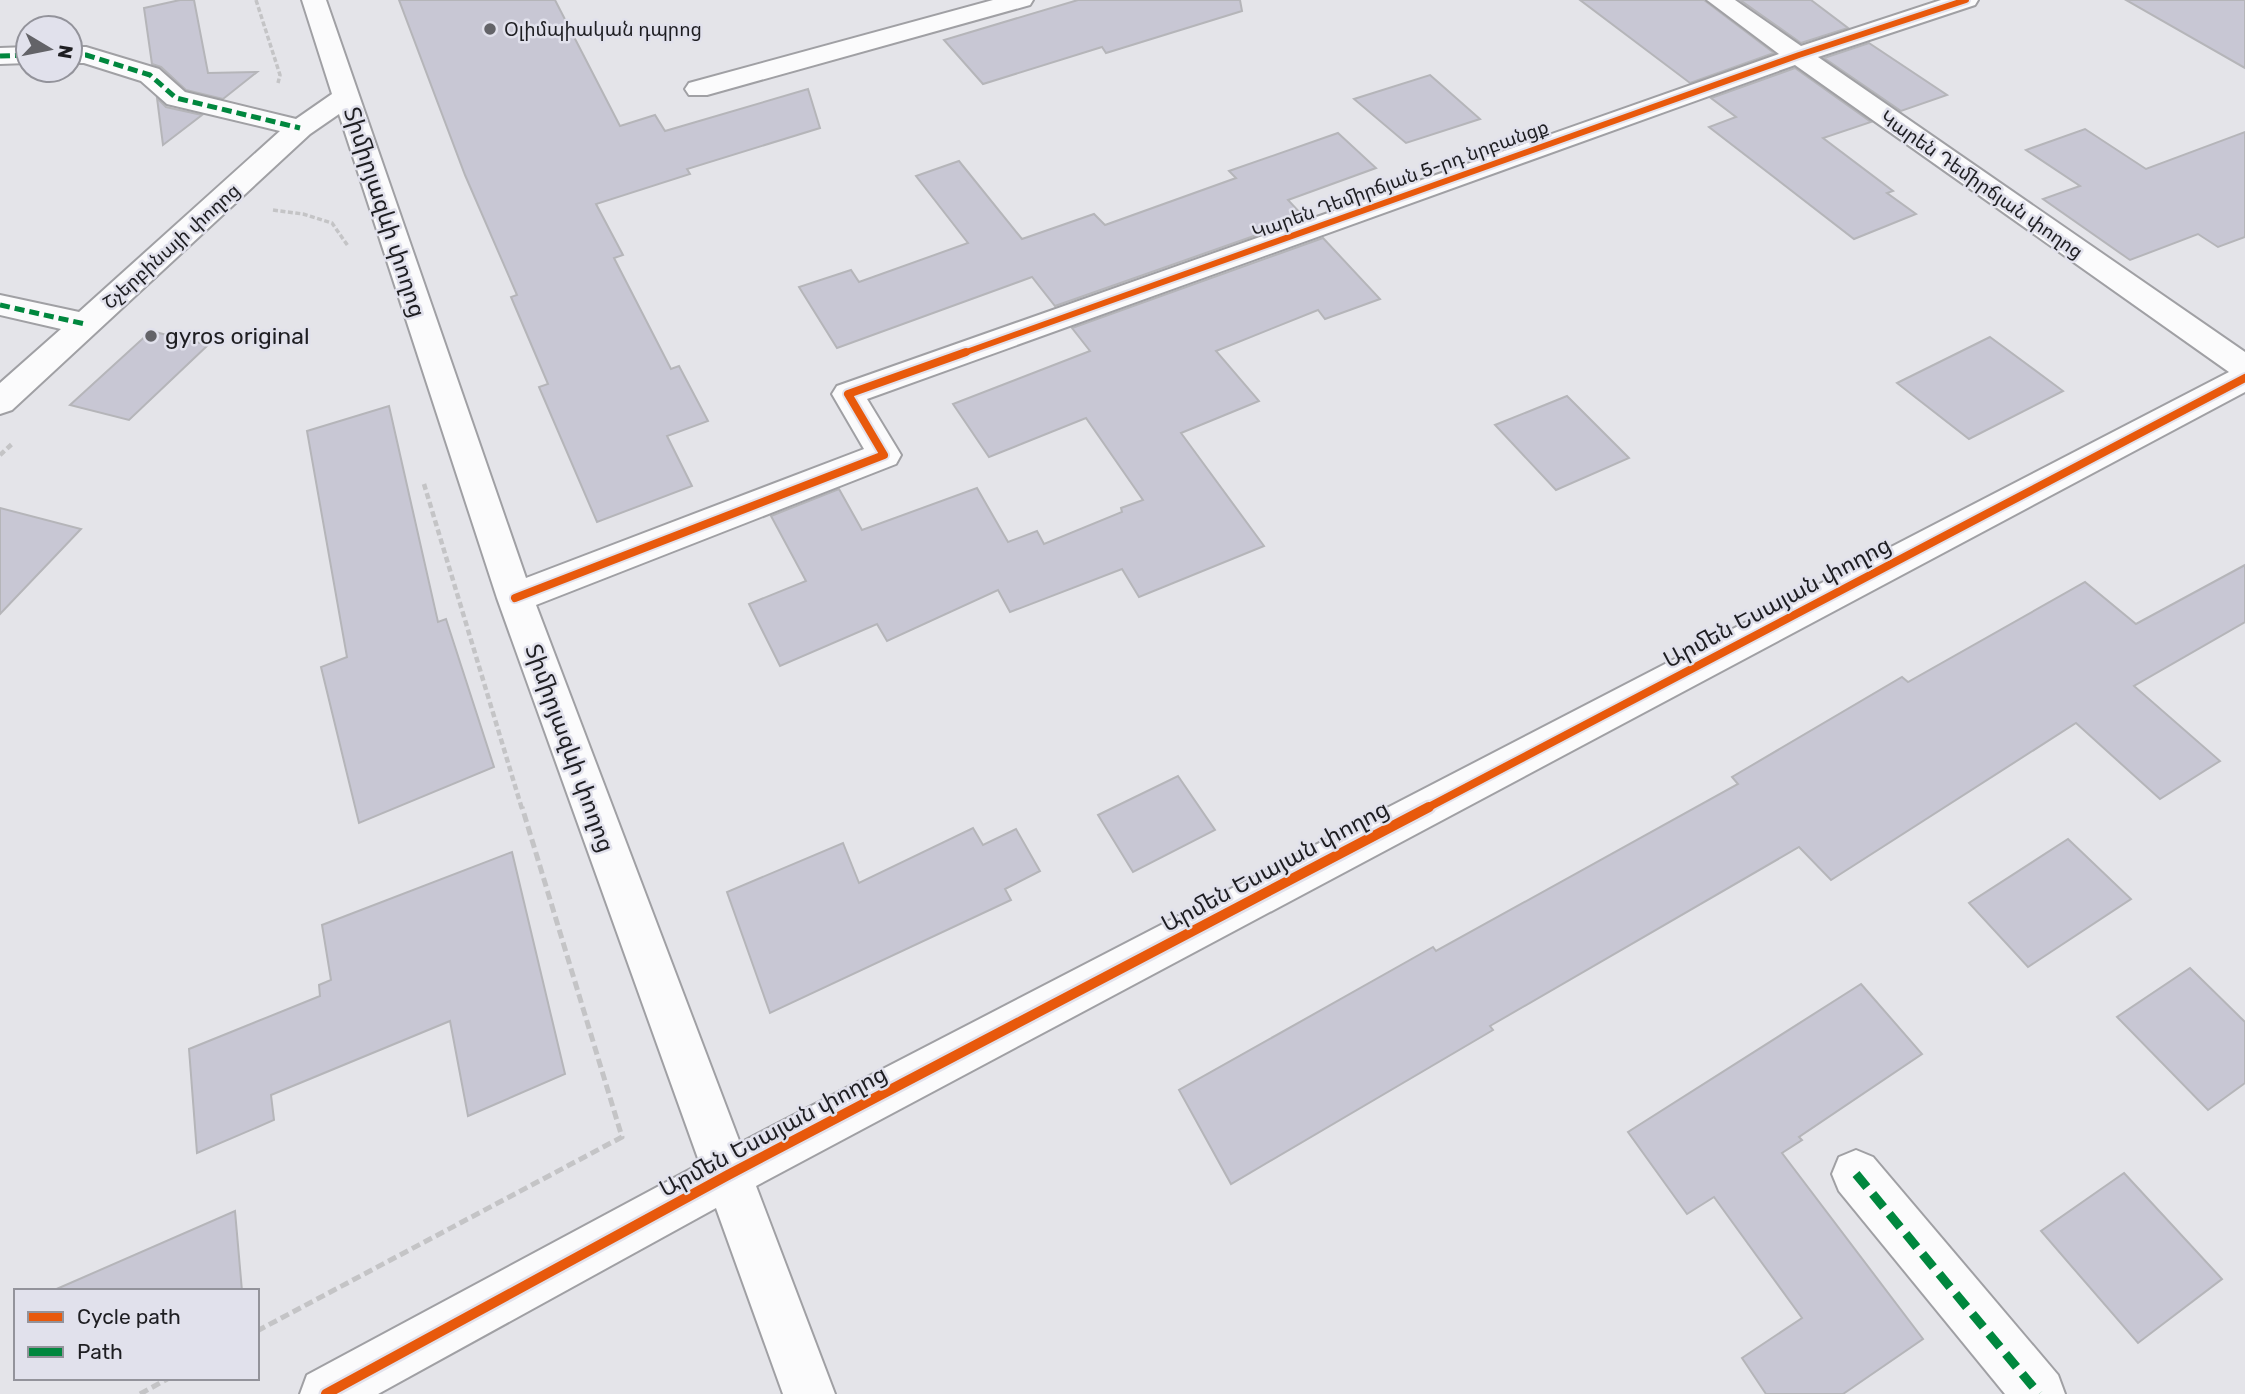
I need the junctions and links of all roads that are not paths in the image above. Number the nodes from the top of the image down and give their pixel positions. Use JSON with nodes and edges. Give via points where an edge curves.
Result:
{"nodes":[{"id":1,"x":314,"y":0,"type":"edge"},
{"id":2,"x":1021,"y":0,"type":"edge"},
{"id":3,"x":1719,"y":0,"type":"edge"},
{"id":4,"x":1966,"y":0,"type":"edge"},
{"id":5,"x":84,"y":55,"type":"edge"},
{"id":6,"x":1799,"y":55,"type":"junction"},
{"id":7,"x":698,"y":89,"type":"dead end"},
{"id":8,"x":347,"y":96,"type":"junction"},
{"id":9,"x":300,"y":128,"type":"junction"},
{"id":10,"x":0,"y":305,"type":"edge"},
{"id":11,"x":85,"y":324,"type":"junction"},
{"id":12,"x":2245,"y":368,"type":"edge"},
{"id":13,"x":2245,"y":378,"type":"edge"},
{"id":14,"x":0,"y":402,"type":"edge"},
{"id":15,"x":515,"y":598,"type":"junction"},
{"id":16,"x":1856,"y":1174,"type":"dead end"},
{"id":17,"x":728,"y":1175,"type":"junction"},
{"id":18,"x":326,"y":1394,"type":"edge"},
{"id":19,"x":809,"y":1394,"type":"edge"},
{"id":20,"x":2039,"y":1394,"type":"edge"}],
"edges":[{"from":1,"to":8,"type":"street","name":"Տիմիրյազևի փողոց"},
{"from":2,"to":7,"type":"street"},
{"from":3,"to":6,"type":"street","name":"Կարեն Դեմիրճյան փողոց"},
{"from":4,"to":6,"type":"street","name":"Կարեն Դեմիրճյան 5-րդ նրբանցք"},
{"from":5,"to":9,"type":"street","via":[[150,75],[176,98]]},
{"from":6,"to":12,"type":"street","name":"Կարեն Դեմիրճյան փողոց"},
{"from":6,"to":15,"type":"street","name":"Կարեն Դեմիրճյան 5-րդ նրբանցք","via":[[848,394],[884,454]]},
{"from":8,"to":9,"type":"street","name":"Շչերբինայի փողոց"},
{"from":8,"to":15,"type":"street","name":"Տիմիրյազևի փողոց"},
{"from":9,"to":11,"type":"street","name":"Շչերբինայի փողոց"},
{"from":10,"to":11,"type":"street"},
{"from":11,"to":14,"type":"street","name":"Շչերբինայի փողոց"},
{"from":13,"to":17,"type":"street","name":"Արմեն Եսայան փողոց"},
{"from":15,"to":17,"type":"street","name":"Տիմիրյազևի փողոց"},
{"from":16,"to":20,"type":"street"},
{"from":17,"to":18,"type":"street","name":"Արմեն Եսայան փողոց"},
{"from":17,"to":19,"type":"street","name":"Տիմիրյազևի փողոց"}]}
